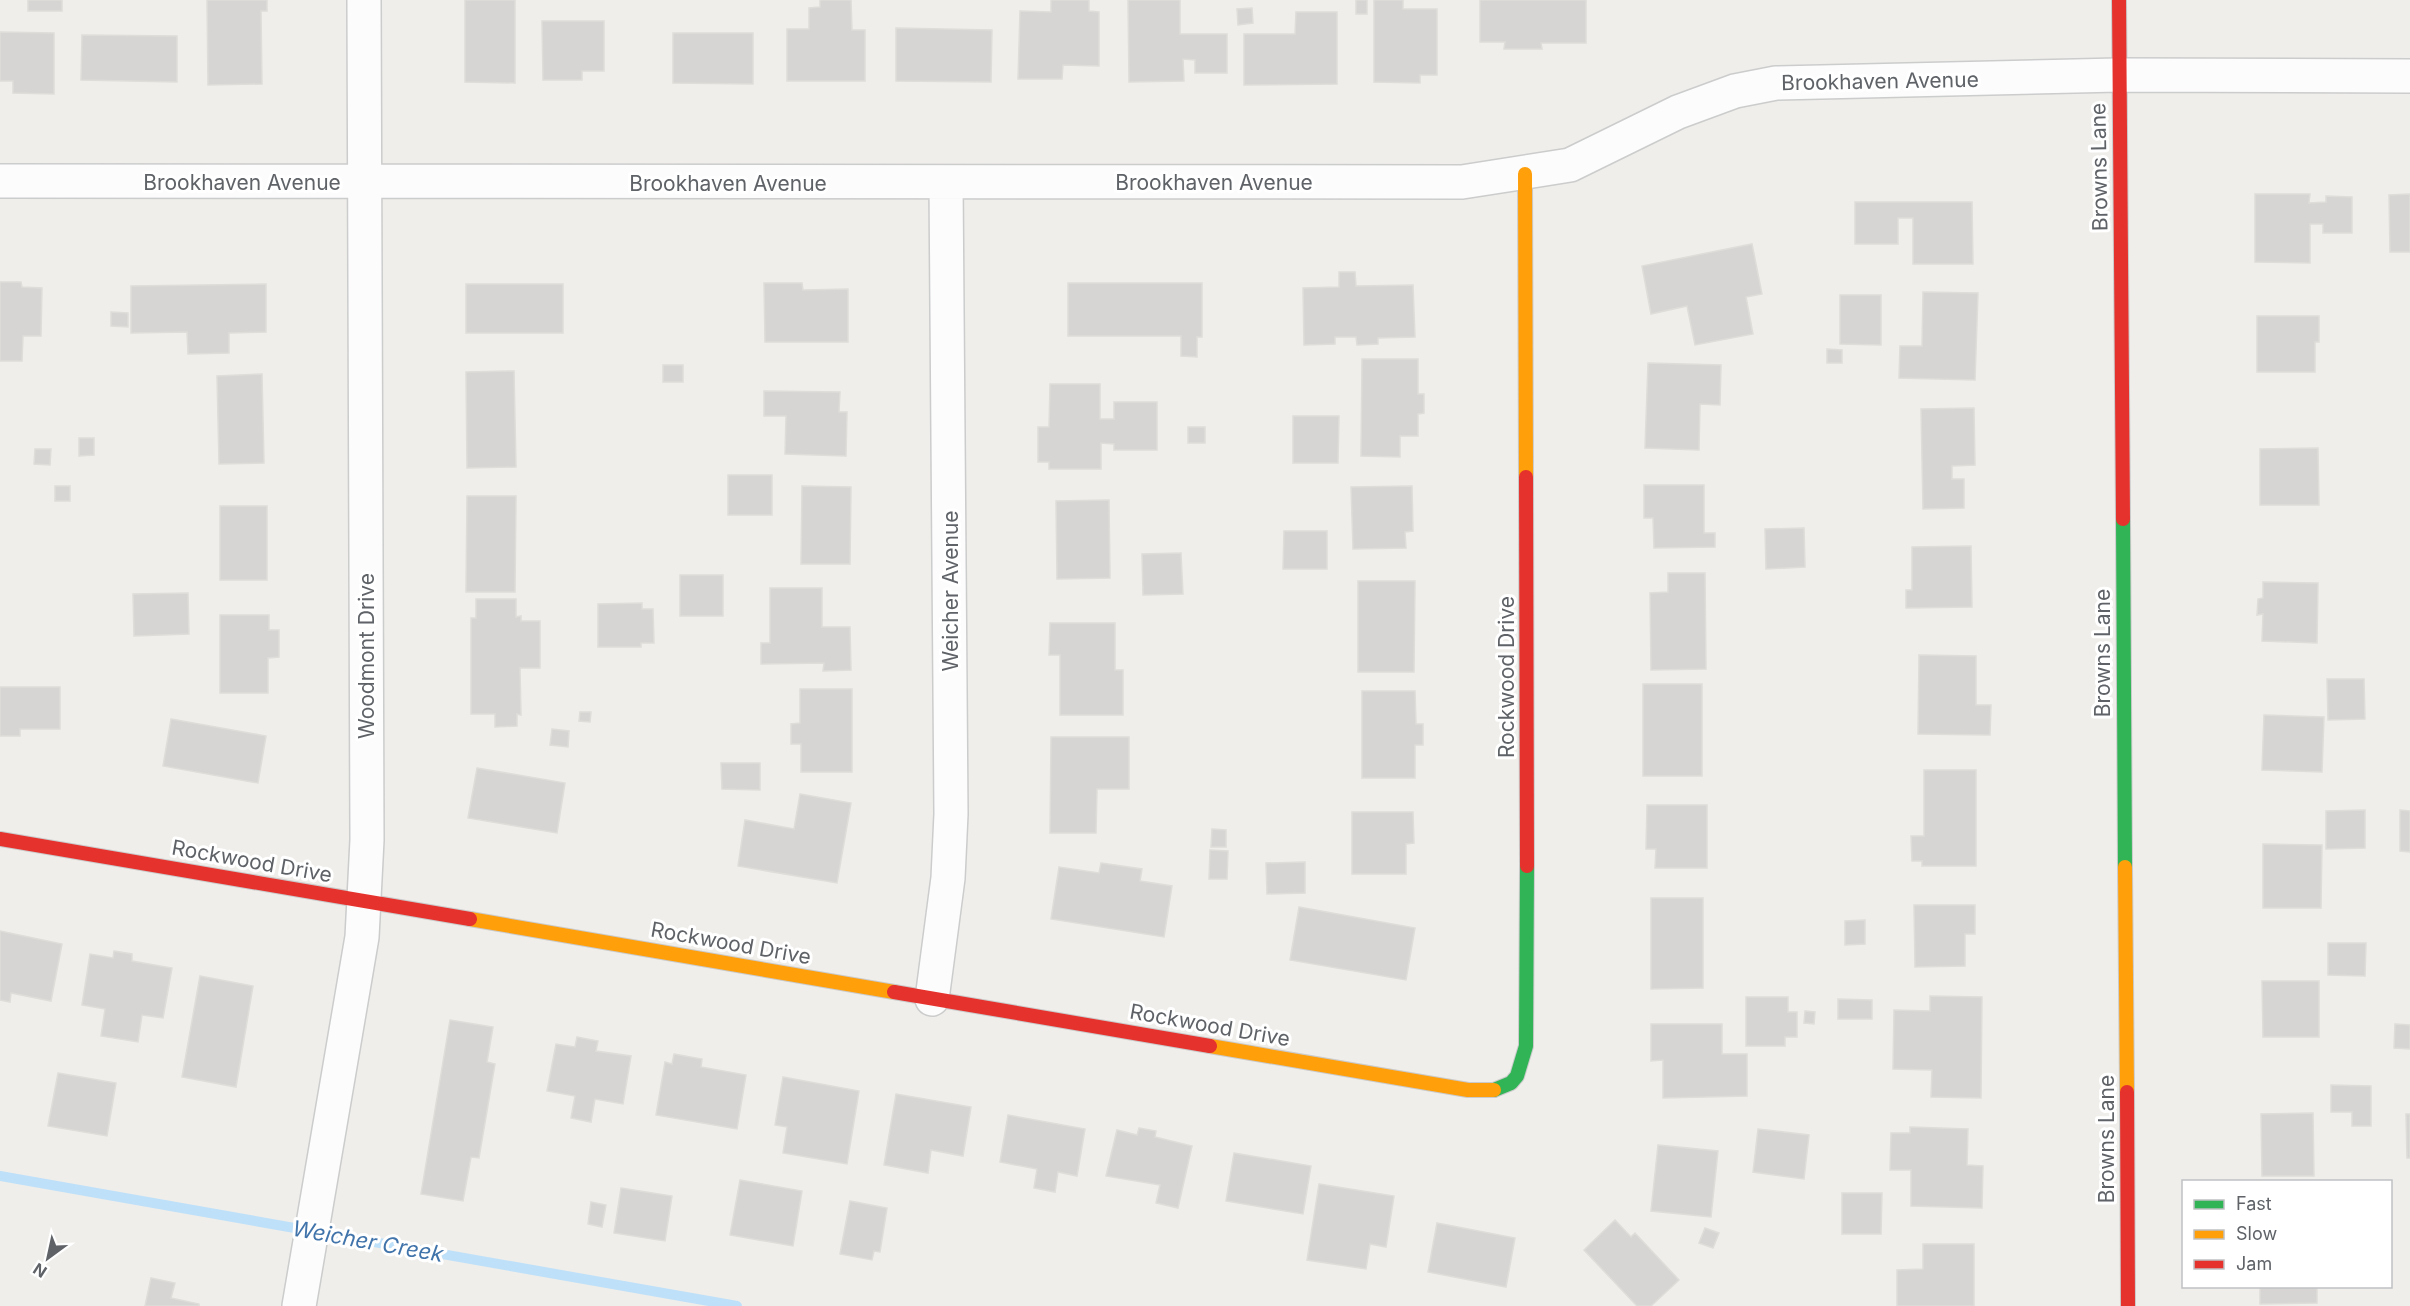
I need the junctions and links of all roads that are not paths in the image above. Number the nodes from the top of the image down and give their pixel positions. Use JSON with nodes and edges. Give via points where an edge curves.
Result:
{"nodes":[{"id":1,"x":364,"y":0,"type":"edge"},
{"id":2,"x":2119,"y":0,"type":"edge"},
{"id":3,"x":2118,"y":75,"type":"junction"},
{"id":4,"x":2410,"y":76,"type":"edge"},
{"id":5,"x":1525,"y":174,"type":"junction"},
{"id":6,"x":0,"y":181,"type":"edge"},
{"id":7,"x":946,"y":182,"type":"junction"},
{"id":8,"x":364,"y":183,"type":"junction"},
{"id":9,"x":0,"y":839,"type":"edge"},
{"id":10,"x":362,"y":902,"type":"junction"},
{"id":11,"x":932,"y":999,"type":"junction"},
{"id":12,"x":299,"y":1306,"type":"edge"},
{"id":13,"x":2128,"y":1306,"type":"edge"}],
"edges":[{"from":1,"to":8,"type":"street","name":"Woodmont Drive"},
{"from":2,"to":3,"type":"street","name":"Browns Lane"},
{"from":3,"to":4,"type":"street","name":"Brookhaven Avenue"},
{"from":3,"to":5,"type":"street","name":"Brookhaven Avenue","via":[[1776,83],[1736,91],[1678,112],[1570,165]]},
{"from":3,"to":13,"type":"street","name":"Browns Lane"},
{"from":5,"to":7,"type":"street","name":"Brookhaven Avenue","via":[[1462,182]]},
{"from":5,"to":11,"type":"street","name":"Rockwood Drive","via":[[1528,1015],[1518,1077],[1502,1089],[1468,1090]]},
{"from":6,"to":8,"type":"street","name":"Brookhaven Avenue"},
{"from":7,"to":8,"type":"street","name":"Brookhaven Avenue"},
{"from":7,"to":11,"type":"street","name":"Weicher Avenue","via":[[951,814],[948,878]]},
{"from":8,"to":10,"type":"street","name":"Woodmont Drive","via":[[367,840]]},
{"from":9,"to":10,"type":"street","name":"Rockwood Drive"},
{"from":10,"to":11,"type":"street","name":"Rockwood Drive"},
{"from":10,"to":12,"type":"street","name":"Woodmont Drive","via":[[362,937]]}]}
